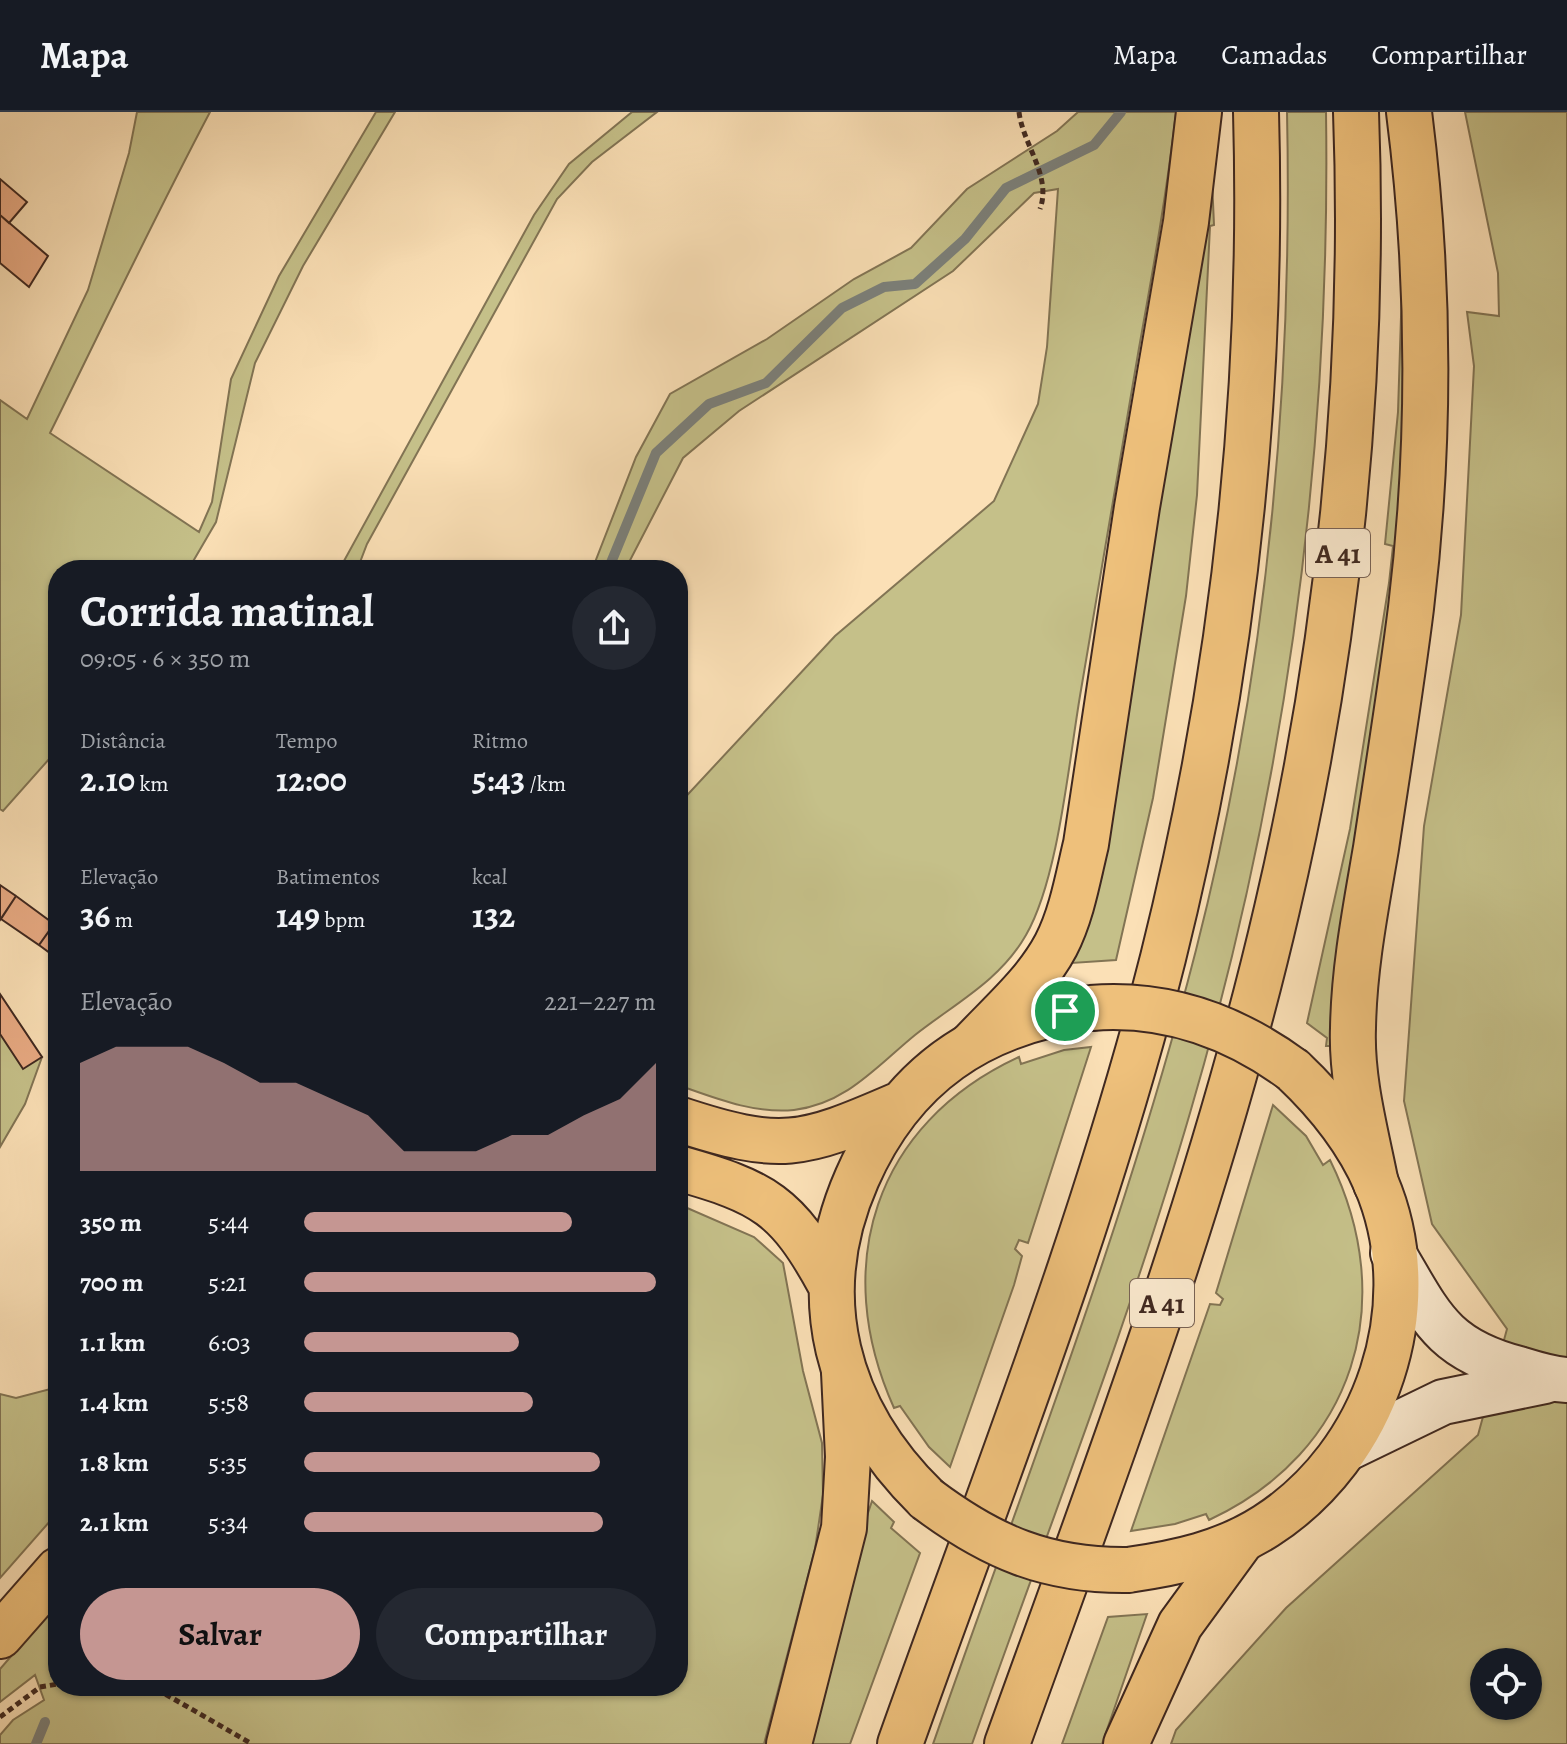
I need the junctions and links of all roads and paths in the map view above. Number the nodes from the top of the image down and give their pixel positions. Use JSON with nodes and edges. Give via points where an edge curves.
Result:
{"nodes":[{"id":1,"x":1019,"y":112,"type":"edge"},
{"id":2,"x":1199,"y":112,"type":"edge"},
{"id":3,"x":1256,"y":112,"type":"edge"},
{"id":4,"x":1356,"y":112,"type":"edge"},
{"id":5,"x":1409,"y":112,"type":"edge"},
{"id":6,"x":1040,"y":209,"type":"dead end"},
{"id":7,"x":972,"y":1044,"type":"junction"},
{"id":8,"x":898,"y":1105,"type":"junction"},
{"id":9,"x":688,"y":1122,"type":"edge"},
{"id":10,"x":688,"y":1172,"type":"edge"},
{"id":11,"x":1376,"y":1184,"type":"junction"},
{"id":12,"x":1393,"y":1253,"type":"junction"},
{"id":13,"x":830,"y":1284,"type":"junction"},
{"id":14,"x":844,"y":1372,"type":"junction"},
{"id":15,"x":1561,"y":1379,"type":"edge"},
{"id":16,"x":1346,"y":1449,"type":"junction"},
{"id":17,"x":1242,"y":1540,"type":"junction"},
{"id":18,"x":48,"y":1582,"type":"edge"},
{"id":19,"x":1,"y":1636,"type":"edge"},
{"id":20,"x":48,"y":1686,"type":"edge"},
{"id":21,"x":169,"y":1696,"type":"edge"},
{"id":22,"x":0,"y":1717,"type":"edge"},
{"id":23,"x":252,"y":1744,"type":"edge"},
{"id":24,"x":789,"y":1744,"type":"edge"},
{"id":25,"x":900,"y":1744,"type":"edge"},
{"id":26,"x":1007,"y":1744,"type":"edge"},
{"id":27,"x":1126,"y":1744,"type":"edge"}],
"edges":[{"from":1,"to":6,"type":"path","via":[[1021,132],[1043,182]]},
{"from":2,"to":7,"type":"main road","via":[[1186,222],[1076,887],[1044,964]]},
{"from":3,"to":25,"type":"main road","via":[[1256,303],[1244,484],[1220,674],[1189,840],[1162,959],[1112,1133]]},
{"from":4,"to":26,"type":"main road","number":"A 41","via":[[1357,267],[1348,455],[1321,684],[1291,846],[1258,986],[1192,1216]]},
{"from":5,"to":11,"type":"main road","via":[[1428,344],[1424,472],[1411,606],[1361,936],[1352,1030]]},
{"from":7,"to":8,"type":"main road"},
{"from":7,"to":11,"type":"main road","bridge":true,"via":[[1030,1019],[1091,1008],[1131,1007],[1188,1017],[1257,1045],[1293,1070],[1343,1124]]},
{"from":8,"to":9,"type":"main road","via":[[838,1131],[788,1142],[725,1135]]},
{"from":8,"to":13,"type":"main road","via":[[873,1142],[850,1195]]},
{"from":10,"to":13,"type":"main road","via":[[771,1204],[806,1239]]},
{"from":11,"to":12,"type":"main road"},
{"from":12,"to":15,"type":"main road","via":[[1435,1321],[1459,1346],[1487,1361]]},
{"from":12,"to":16,"type":"main road","via":[[1396,1302],[1388,1355],[1369,1409]]},
{"from":13,"to":14,"type":"main road"},
{"from":14,"to":17,"type":"main road","bridge":true,"via":[[877,1441],[927,1499],[991,1542],[1024,1556],[1082,1568],[1128,1570],[1183,1561]]},
{"from":14,"to":24,"type":"main road","via":[[844,1528]]},
{"from":15,"to":16,"type":"main road","via":[[1443,1402]]},
{"from":16,"to":17,"type":"main road","via":[[1290,1508]]},
{"from":17,"to":27,"type":"main road","via":[[1180,1625]]},
{"from":18,"to":19,"type":"main road"},
{"from":20,"to":22,"type":"path"},
{"from":21,"to":23,"type":"path"}]}
